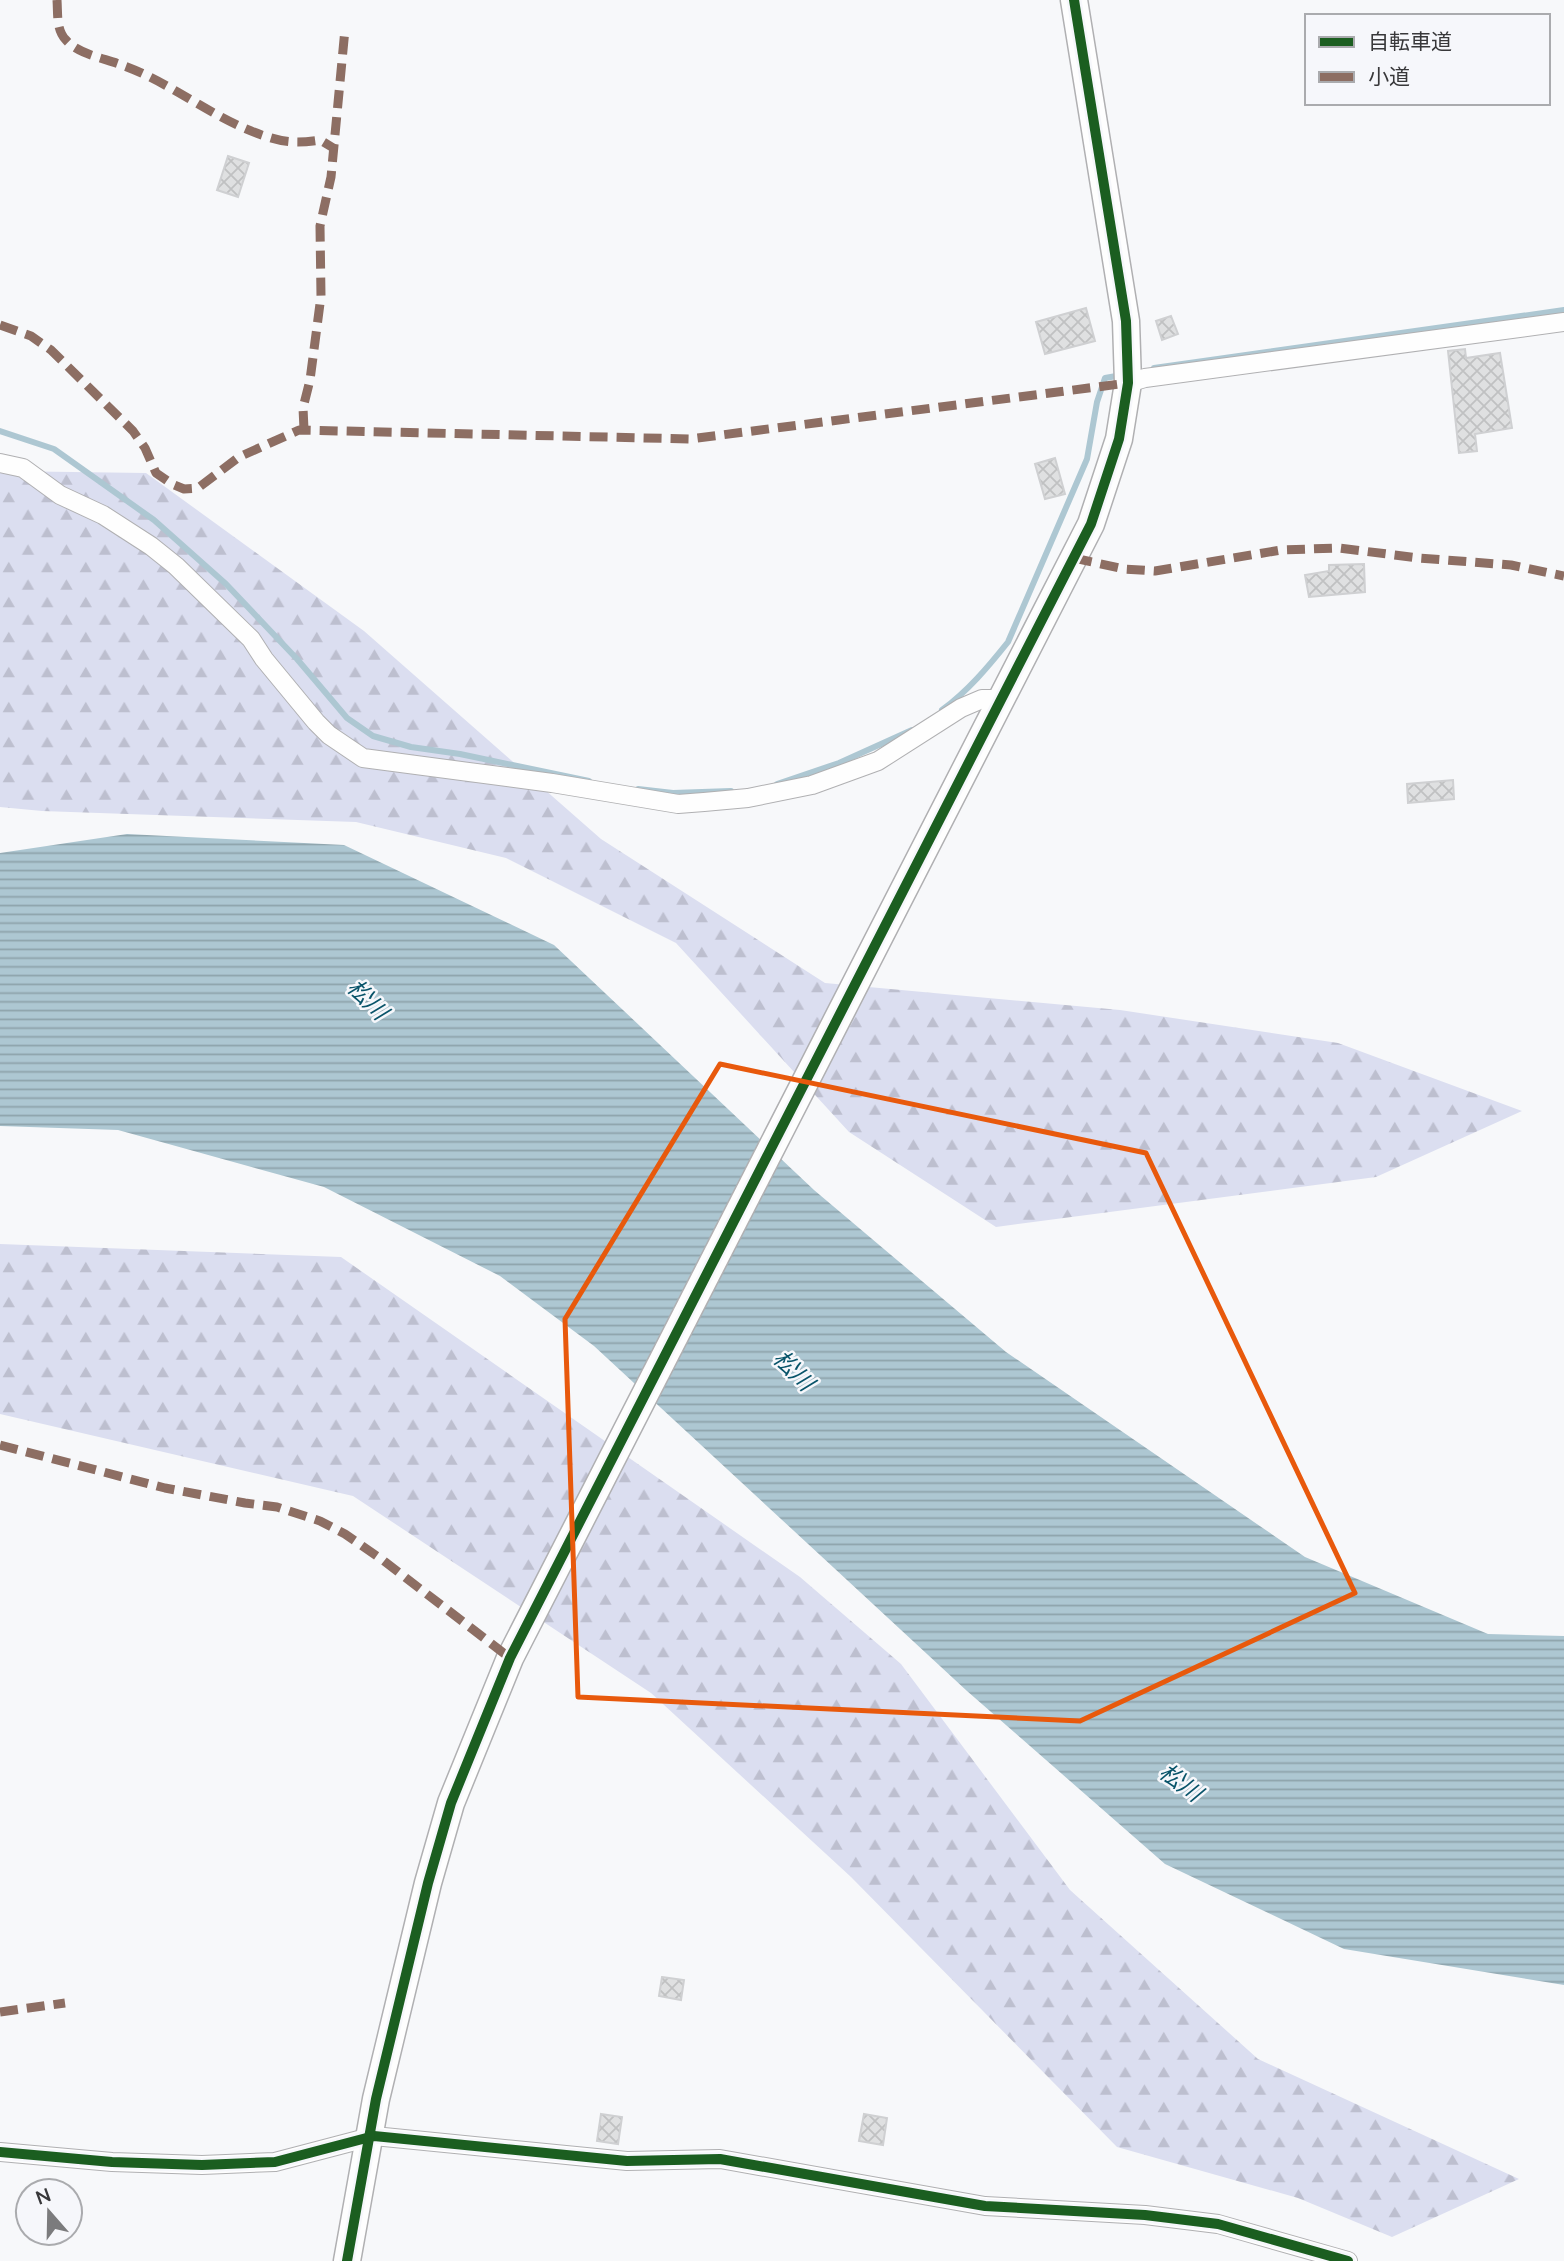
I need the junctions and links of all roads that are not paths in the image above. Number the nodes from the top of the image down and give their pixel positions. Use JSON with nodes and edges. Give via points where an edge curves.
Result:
{"nodes":[{"id":1,"x":1074,"y":0,"type":"edge"},
{"id":2,"x":1564,"y":322,"type":"edge"},
{"id":3,"x":1128,"y":383,"type":"junction"},
{"id":4,"x":0,"y":463,"type":"edge"},
{"id":5,"x":1002,"y":699,"type":"junction"},
{"id":6,"x":369,"y":2138,"type":"junction"},
{"id":7,"x":0,"y":2152,"type":"edge"},
{"id":8,"x":347,"y":2261,"type":"edge"},
{"id":9,"x":1348,"y":2261,"type":"edge"}],
"edges":[{"from":1,"to":3,"type":"street","via":[[1126,321]]},
{"from":2,"to":3,"type":"street"},
{"from":3,"to":5,"type":"street","via":[[1119,439],[1091,524]]},
{"from":4,"to":5,"type":"street","via":[[23,468],[60,495],[103,515],[176,566],[251,639],[316,722],[363,758],[678,804],[748,798],[813,785],[878,761],[961,708],[982,699]]},
{"from":5,"to":6,"type":"street","via":[[510,1658],[451,1803]]},
{"from":6,"to":7,"type":"street","via":[[275,2162],[202,2165]]},
{"from":6,"to":8,"type":"street"},
{"from":6,"to":9,"type":"street","via":[[627,2161],[738,2161],[985,2206],[1218,2224]]}]}
